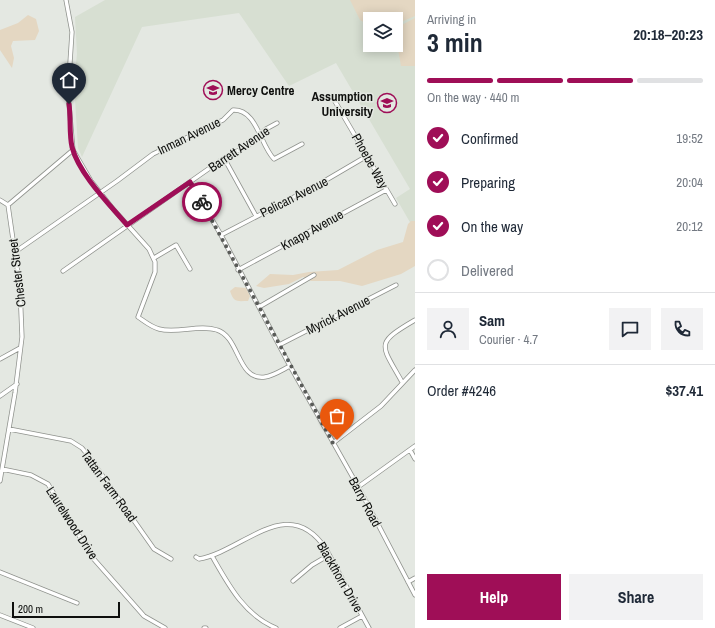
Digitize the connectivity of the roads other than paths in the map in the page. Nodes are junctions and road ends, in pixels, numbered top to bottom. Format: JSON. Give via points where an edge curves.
{"nodes":[{"id":1,"x":66,"y":0,"type":"edge"},
{"id":2,"x":333,"y":98,"type":"dead end"},
{"id":3,"x":277,"y":123,"type":"dead end"},
{"id":4,"x":259,"y":136,"type":"junction"},
{"id":5,"x":302,"y":144,"type":"dead end"},
{"id":6,"x":73,"y":150,"type":"junction"},
{"id":7,"x":366,"y":156,"type":"junction"},
{"id":8,"x":224,"y":158,"type":"junction"},
{"id":9,"x":190,"y":182,"type":"junction"},
{"id":10,"x":386,"y":190,"type":"junction"},
{"id":11,"x":100,"y":192,"type":"junction"},
{"id":12,"x":0,"y":200,"type":"edge"},
{"id":13,"x":395,"y":204,"type":"dead end"},
{"id":14,"x":8,"y":205,"type":"junction"},
{"id":15,"x":256,"y":216,"type":"junction"},
{"id":16,"x":127,"y":225,"type":"junction"},
{"id":17,"x":221,"y":235,"type":"junction"},
{"id":18,"x":15,"y":252,"type":"junction"},
{"id":19,"x":154,"y":258,"type":"junction"},
{"id":20,"x":190,"y":269,"type":"dead end"},
{"id":21,"x":238,"y":270,"type":"junction"},
{"id":22,"x":63,"y":271,"type":"dead end"},
{"id":23,"x":314,"y":275,"type":"dead end"},
{"id":24,"x":396,"y":285,"type":"dead end"},
{"id":25,"x":259,"y":307,"type":"junction"},
{"id":26,"x":415,"y":320,"type":"edge"},
{"id":27,"x":280,"y":346,"type":"junction"},
{"id":28,"x":20,"y":348,"type":"junction"},
{"id":29,"x":0,"y":358,"type":"edge"},
{"id":30,"x":290,"y":366,"type":"junction"},
{"id":31,"x":415,"y":370,"type":"edge"},
{"id":32,"x":402,"y":382,"type":"junction"},
{"id":33,"x":17,"y":384,"type":"junction"},
{"id":34,"x":0,"y":396,"type":"edge"},
{"id":35,"x":10,"y":429,"type":"junction"},
{"id":36,"x":333,"y":443,"type":"junction"},
{"id":37,"x":415,"y":446,"type":"edge"},
{"id":38,"x":410,"y":450,"type":"junction"},
{"id":39,"x":415,"y":459,"type":"edge"},
{"id":40,"x":2,"y":469,"type":"junction"},
{"id":41,"x":0,"y":481,"type":"edge"},
{"id":42,"x":358,"y":487,"type":"junction"},
{"id":43,"x":329,"y":555,"type":"junction"},
{"id":44,"x":212,"y":556,"type":"junction"},
{"id":45,"x":196,"y":557,"type":"dead end"},
{"id":46,"x":171,"y":559,"type":"dead end"},
{"id":47,"x":0,"y":572,"type":"edge"},
{"id":48,"x":415,"y":578,"type":"edge"},
{"id":49,"x":293,"y":581,"type":"dead end"},
{"id":50,"x":408,"y":582,"type":"junction"},
{"id":51,"x":415,"y":595,"type":"edge"},
{"id":52,"x":77,"y":603,"type":"dead end"},
{"id":53,"x":0,"y":615,"type":"edge"},
{"id":54,"x":362,"y":616,"type":"junction"},
{"id":55,"x":33,"y":628,"type":"edge"},
{"id":56,"x":165,"y":628,"type":"edge"},
{"id":57,"x":276,"y":628,"type":"edge"},
{"id":58,"x":340,"y":628,"type":"edge"},
{"id":59,"x":369,"y":628,"type":"edge"}],
"edges":[{"from":1,"to":6,"type":"street","via":[[72,27],[68,93]]},
{"from":2,"to":7,"type":"street","name":"Phoebe Way"},
{"from":3,"to":4,"type":"street","name":"Barrett Avenue"},
{"from":4,"to":5,"type":"street","name":"Inman Avenue","via":[[274,160]]},
{"from":4,"to":8,"type":"street","name":"Barrett Avenue","via":[[249,145]]},
{"from":4,"to":11,"type":"street","name":"Inman Avenue","via":[[249,115],[241,110],[233,110],[222,120],[153,154]]},
{"from":6,"to":11,"type":"street"},
{"from":6,"to":14,"type":"street"},
{"from":7,"to":10,"type":"street","name":"Phoebe Way"},
{"from":7,"to":15,"type":"street","name":"Pelican Avenue","via":[[321,183]]},
{"from":8,"to":9,"type":"street","name":"Barrett Avenue"},
{"from":8,"to":15,"type":"street"},
{"from":9,"to":16,"type":"street","name":"Barrett Avenue"},
{"from":9,"to":17,"type":"street","name":"Barry Road"},
{"from":10,"to":13,"type":"street","name":"Phoebe Way"},
{"from":10,"to":21,"type":"street","name":"Knapp Avenue"},
{"from":11,"to":16,"type":"street"},
{"from":11,"to":18,"type":"street","name":"Inman Avenue"},
{"from":12,"to":14,"type":"street"},
{"from":14,"to":18,"type":"street","name":"Chester Street"},
{"from":15,"to":17,"type":"street","name":"Pelican Avenue"},
{"from":16,"to":19,"type":"street"},
{"from":16,"to":22,"type":"street","name":"Barrett Avenue"},
{"from":17,"to":21,"type":"street","name":"Barry Road"},
{"from":18,"to":28,"type":"street","name":"Chester Street","via":[[21,304]]},
{"from":19,"to":20,"type":"street","via":[[176,245]]},
{"from":19,"to":30,"type":"street","via":[[155,272],[138,317],[163,330],[211,329],[221,332],[230,340],[249,372],[260,377],[270,376]]},
{"from":21,"to":25,"type":"street","name":"Barry Road"},
{"from":23,"to":25,"type":"street"},
{"from":24,"to":27,"type":"street","name":"Myrick Avenue"},
{"from":25,"to":27,"type":"street","name":"Barry Road"},
{"from":26,"to":32,"type":"street","via":[[390,335],[385,343],[387,355]]},
{"from":27,"to":30,"type":"street","name":"Barry Road"},
{"from":28,"to":29,"type":"street"},
{"from":28,"to":33,"type":"street","name":"Chester Street"},
{"from":30,"to":36,"type":"street","name":"Barry Road"},
{"from":31,"to":32,"type":"street"},
{"from":32,"to":36,"type":"street","via":[[381,406]]},
{"from":33,"to":34,"type":"street"},
{"from":33,"to":35,"type":"street","name":"Chester Street"},
{"from":35,"to":40,"type":"street","name":"Chester Street"},
{"from":35,"to":46,"type":"street","name":"Tattan Farm Road","via":[[60,438],[79,445],[154,549]]},
{"from":36,"to":42,"type":"street","name":"Barry Road"},
{"from":37,"to":38,"type":"street"},
{"from":38,"to":39,"type":"street"},
{"from":38,"to":42,"type":"street"},
{"from":40,"to":41,"type":"street","name":"Chester Street"},
{"from":40,"to":56,"type":"street","name":"Laurelwood Drive","via":[[31,475],[48,484],[96,561],[144,616]]},
{"from":42,"to":50,"type":"street","name":"Barry Road"},
{"from":43,"to":44,"type":"street","name":"Blackthorn Drive","via":[[313,533],[302,527],[282,524]]},
{"from":43,"to":49,"type":"street"},
{"from":43,"to":54,"type":"street","name":"Blackthorn Drive"},
{"from":44,"to":45,"type":"street","name":"Blackthorn Drive","via":[[199,559]]},
{"from":44,"to":57,"type":"street","via":[[242,604],[258,618]]},
{"from":47,"to":52,"type":"street"},
{"from":48,"to":50,"type":"street"},
{"from":50,"to":51,"type":"street","name":"Barry Road"},
{"from":53,"to":55,"type":"street"},
{"from":54,"to":58,"type":"street"},
{"from":54,"to":59,"type":"street","name":"Blackthorn Drive"}]}
